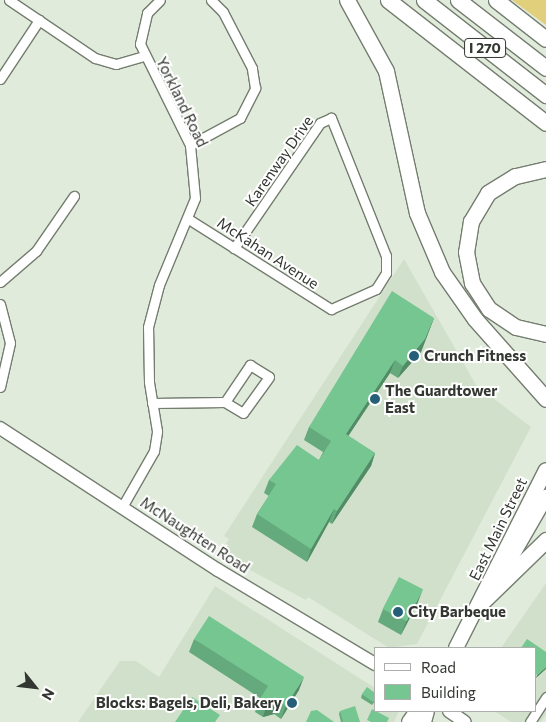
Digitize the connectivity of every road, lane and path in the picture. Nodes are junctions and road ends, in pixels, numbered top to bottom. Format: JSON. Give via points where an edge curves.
{"nodes":[{"id":1,"x":9,"y":0,"type":"edge"},
{"id":2,"x":160,"y":0,"type":"edge"},
{"id":3,"x":211,"y":0,"type":"edge"},
{"id":4,"x":348,"y":0,"type":"edge"},
{"id":5,"x":388,"y":0,"type":"edge"},
{"id":6,"x":424,"y":0,"type":"edge"},
{"id":7,"x":458,"y":0,"type":"edge"},
{"id":8,"x":496,"y":0,"type":"edge"},
{"id":9,"x":39,"y":20,"type":"junction"},
{"id":10,"x":546,"y":39,"type":"edge"},
{"id":11,"x":144,"y":56,"type":"junction"},
{"id":12,"x":546,"y":68,"type":"edge"},
{"id":13,"x":0,"y":79,"type":"edge"},
{"id":14,"x":546,"y":95,"type":"edge"},
{"id":15,"x":546,"y":123,"type":"edge"},
{"id":16,"x":190,"y":145,"type":"junction"},
{"id":17,"x":546,"y":169,"type":"edge"},
{"id":18,"x":74,"y":196,"type":"dead end"},
{"id":19,"x":190,"y":220,"type":"junction"},
{"id":20,"x":234,"y":248,"type":"junction"},
{"id":21,"x":0,"y":282,"type":"edge"},
{"id":22,"x":0,"y":304,"type":"edge"},
{"id":23,"x":331,"y":309,"type":"joint"},
{"id":24,"x":546,"y":334,"type":"edge"},
{"id":25,"x":0,"y":387,"type":"edge"},
{"id":26,"x":546,"y":399,"type":"edge"},
{"id":27,"x":225,"y":402,"type":"junction"},
{"id":28,"x":152,"y":403,"type":"junction"},
{"id":29,"x":0,"y":428,"type":"edge"},
{"id":30,"x":546,"y":470,"type":"edge"},
{"id":31,"x":546,"y":497,"type":"edge"},
{"id":32,"x":122,"y":507,"type":"junction"},
{"id":33,"x":546,"y":540,"type":"edge"},
{"id":34,"x":481,"y":603,"type":"junction"},
{"id":35,"x":457,"y":647,"type":"edge"},
{"id":36,"x":374,"y":663,"type":"edge"},
{"id":37,"x":546,"y":697,"type":"edge"},
{"id":38,"x":450,"y":712,"type":"edge"},
{"id":39,"x":465,"y":722,"type":"edge"},
{"id":40,"x":530,"y":722,"type":"edge"}],
"edges":[{"from":1,"to":9,"type":"street","name":"Yorkland Road"},
{"from":2,"to":11,"type":"street","via":[[143,23],[140,44]]},
{"from":3,"to":16,"type":"street","via":[[223,12],[252,68],[255,88],[240,118]]},
{"from":4,"to":26,"type":"highway","via":[[376,46],[386,71],[417,213],[442,272],[475,320]]},
{"from":5,"to":15,"type":"highway"},
{"from":6,"to":14,"type":"highway","number":"I 270"},
{"from":7,"to":12,"type":"highway","number":"I 270"},
{"from":8,"to":10,"type":"highway"},
{"from":9,"to":11,"type":"street","name":"Yorkland Road","via":[[103,60],[121,63]]},
{"from":9,"to":13,"type":"street"},
{"from":11,"to":16,"type":"street","name":"Yorkland Road"},
{"from":16,"to":19,"type":"street","name":"Yorkland Road","via":[[196,174]]},
{"from":17,"to":24,"type":"highway","via":[[515,176],[488,193],[471,221],[466,252],[472,283],[489,309],[516,327]]},
{"from":18,"to":21,"type":"street","via":[[36,251]]},
{"from":19,"to":20,"type":"street","name":"McKahan Avenue"},
{"from":19,"to":28,"type":"street","name":"Yorkland Road","via":[[159,285],[148,327]]},
{"from":20,"to":23,"type":"street","name":"McKahan Avenue"},
{"from":20,"to":23,"type":"street","name":"Karenway Drive","via":[[320,123],[331,118],[387,268],[376,289]]},
{"from":22,"to":25,"type":"street","via":[[10,343]]},
{"from":27,"to":27,"type":"street","via":[[250,365],[268,374],[246,412]]},
{"from":27,"to":28,"type":"street"},
{"from":28,"to":32,"type":"street","name":"Yorkland Road","via":[[157,431],[154,451]]},
{"from":29,"to":32,"type":"street","name":"McNaughten Road"},
{"from":30,"to":34,"type":"main road","name":"East Main Street","via":[[500,556]]},
{"from":31,"to":34,"type":"main road","name":"East Main Street","via":[[512,562]]},
{"from":32,"to":36,"type":"street","name":"McNaughten Road"},
{"from":33,"to":34,"type":"highway"},
{"from":34,"to":35,"type":"main road","name":"East Main Street"},
{"from":37,"to":40,"type":"street"},
{"from":38,"to":39,"type":"street"}]}
